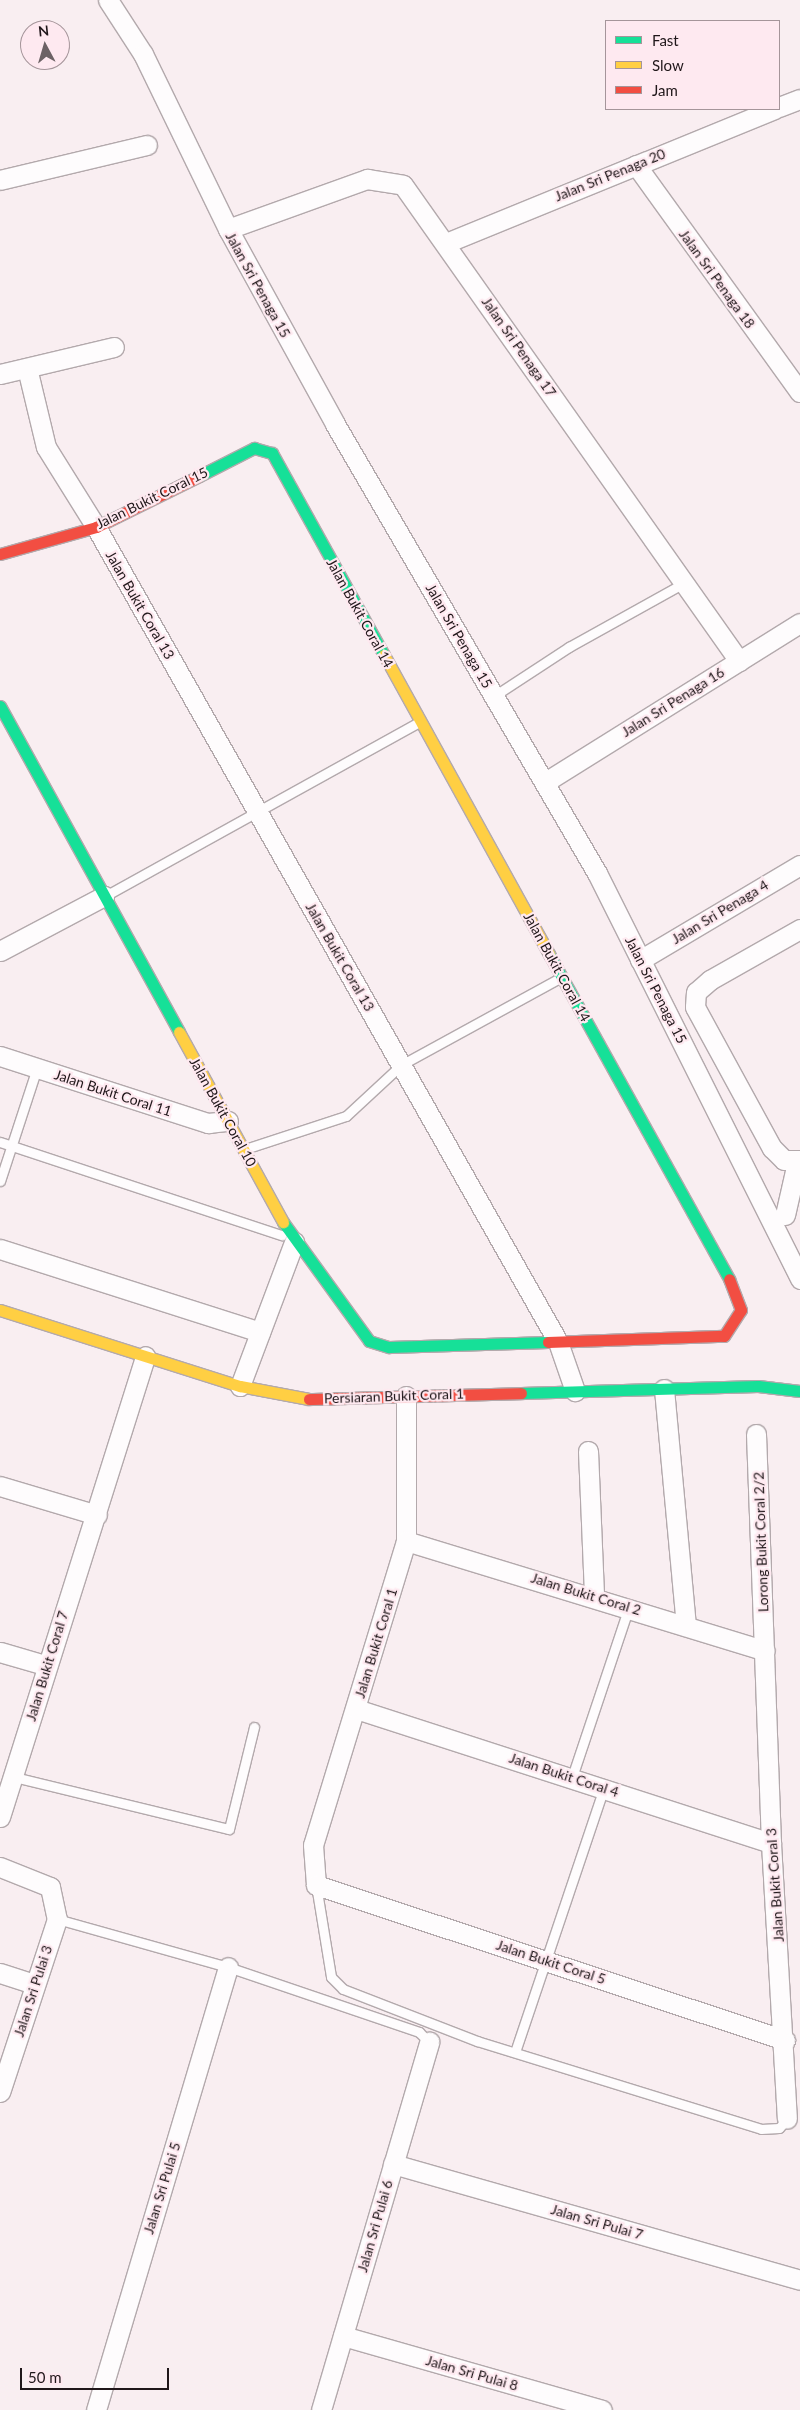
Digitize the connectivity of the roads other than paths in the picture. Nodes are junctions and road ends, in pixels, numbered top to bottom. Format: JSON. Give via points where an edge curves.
{"nodes":[{"id":1,"x":108,"y":0,"type":"edge"},
{"id":2,"x":800,"y":99,"type":"edge"},
{"id":3,"x":780,"y":107,"type":"edge"},
{"id":4,"x":773,"y":110,"type":"edge"},
{"id":5,"x":146,"y":145,"type":"dead end"},
{"id":6,"x":636,"y":165,"type":"junction"},
{"id":7,"x":0,"y":180,"type":"edge"},
{"id":8,"x":228,"y":229,"type":"junction"},
{"id":9,"x":446,"y":243,"type":"junction"},
{"id":10,"x":114,"y":347,"type":"dead end"},
{"id":11,"x":27,"y":368,"type":"junction"},
{"id":12,"x":0,"y":374,"type":"edge"},
{"id":13,"x":797,"y":382,"type":"edge"},
{"id":14,"x":272,"y":453,"type":"joint"},
{"id":15,"x":96,"y":527,"type":"junction"},
{"id":16,"x":0,"y":554,"type":"edge"},
{"id":17,"x":684,"y":584,"type":"junction"},
{"id":18,"x":800,"y":623,"type":"edge"},
{"id":19,"x":739,"y":661,"type":"junction"},
{"id":20,"x":494,"y":696,"type":"junction"},
{"id":21,"x":0,"y":706,"type":"edge"},
{"id":22,"x":421,"y":722,"type":"junction"},
{"id":23,"x":547,"y":781,"type":"junction"},
{"id":24,"x":258,"y":812,"type":"junction"},
{"id":25,"x":800,"y":864,"type":"edge"},
{"id":26,"x":104,"y":896,"type":"junction"},
{"id":27,"x":800,"y":929,"type":"edge"},
{"id":28,"x":0,"y":951,"type":"edge"},
{"id":29,"x":640,"y":960,"type":"junction"},
{"id":30,"x":562,"y":977,"type":"junction"},
{"id":31,"x":0,"y":1056,"type":"edge"},
{"id":32,"x":401,"y":1064,"type":"junction"},
{"id":33,"x":37,"y":1068,"type":"junction"},
{"id":34,"x":228,"y":1121,"type":"junction"},
{"id":35,"x":0,"y":1142,"type":"edge"},
{"id":36,"x":11,"y":1146,"type":"junction"},
{"id":37,"x":244,"y":1150,"type":"junction"},
{"id":38,"x":798,"y":1161,"type":"edge"},
{"id":39,"x":0,"y":1181,"type":"edge"},
{"id":40,"x":786,"y":1215,"type":"edge"},
{"id":41,"x":294,"y":1242,"type":"junction"},
{"id":42,"x":0,"y":1249,"type":"edge"},
{"id":43,"x":800,"y":1279,"type":"edge"},
{"id":44,"x":0,"y":1310,"type":"edge"},
{"id":45,"x":260,"y":1332,"type":"junction"},
{"id":46,"x":558,"y":1342,"type":"junction"},
{"id":47,"x":145,"y":1356,"type":"junction"},
{"id":48,"x":240,"y":1386,"type":"junction"},
{"id":49,"x":664,"y":1389,"type":"junction"},
{"id":50,"x":575,"y":1391,"type":"junction"},
{"id":51,"x":800,"y":1391,"type":"edge"},
{"id":52,"x":406,"y":1396,"type":"junction"},
{"id":53,"x":756,"y":1434,"type":"dead end"},
{"id":54,"x":588,"y":1451,"type":"dead end"},
{"id":55,"x":0,"y":1486,"type":"edge"},
{"id":56,"x":97,"y":1515,"type":"junction"},
{"id":57,"x":406,"y":1541,"type":"junction"},
{"id":58,"x":594,"y":1596,"type":"junction"},
{"id":59,"x":629,"y":1607,"type":"junction"},
{"id":60,"x":686,"y":1626,"type":"junction"},
{"id":61,"x":765,"y":1650,"type":"junction"},
{"id":62,"x":0,"y":1652,"type":"edge"},
{"id":63,"x":46,"y":1665,"type":"junction"},
{"id":64,"x":356,"y":1709,"type":"junction"},
{"id":65,"x":254,"y":1727,"type":"dead end"},
{"id":66,"x":14,"y":1777,"type":"junction"},
{"id":67,"x":572,"y":1777,"type":"junction"},
{"id":68,"x":604,"y":1787,"type":"junction"},
{"id":69,"x":0,"y":1817,"type":"edge"},
{"id":70,"x":771,"y":1843,"type":"junction"},
{"id":71,"x":0,"y":1867,"type":"edge"},
{"id":72,"x":316,"y":1884,"type":"junction"},
{"id":73,"x":57,"y":1919,"type":"junction"},
{"id":74,"x":546,"y":1961,"type":"junction"},
{"id":75,"x":228,"y":1967,"type":"junction"},
{"id":76,"x":0,"y":1973,"type":"edge"},
{"id":77,"x":33,"y":1984,"type":"junction"},
{"id":78,"x":785,"y":2040,"type":"junction"},
{"id":79,"x":429,"y":2042,"type":"joint"},
{"id":80,"x":515,"y":2052,"type":"junction"},
{"id":81,"x":0,"y":2092,"type":"edge"},
{"id":82,"x":787,"y":2119,"type":"joint"},
{"id":83,"x":393,"y":2164,"type":"junction"},
{"id":84,"x":800,"y":2280,"type":"edge"},
{"id":85,"x":343,"y":2336,"type":"junction"},
{"id":86,"x":96,"y":2410,"type":"edge"},
{"id":87,"x":321,"y":2410,"type":"edge"},
{"id":88,"x":602,"y":2410,"type":"edge"}],
"edges":[{"from":1,"to":8,"type":"street","name":"Jalan Sri Penaga 15","via":[[143,54]]},
{"from":2,"to":3,"type":"street"},
{"from":4,"to":6,"type":"street","name":"Jalan Sri Penaga 20"},
{"from":5,"to":7,"type":"street"},
{"from":6,"to":9,"type":"street","name":"Jalan Sri Penaga 20"},
{"from":6,"to":13,"type":"street","name":"Jalan Sri Penaga 18"},
{"from":8,"to":9,"type":"street","name":"Jalan Sri Penaga 17","via":[[367,179],[404,185]]},
{"from":8,"to":20,"type":"street","name":"Jalan Sri Penaga 15","via":[[335,424]]},
{"from":9,"to":17,"type":"street","name":"Jalan Sri Penaga 17"},
{"from":10,"to":11,"type":"street"},
{"from":11,"to":12,"type":"street"},
{"from":11,"to":15,"type":"street","name":"Jalan Bukit Coral 13","via":[[46,447]]},
{"from":14,"to":15,"type":"street","name":"Jalan Bukit Coral 15","via":[[254,448]]},
{"from":14,"to":22,"type":"street","name":"Jalan Bukit Coral 14"},
{"from":15,"to":16,"type":"street","name":"Jalan Bukit Coral 15"},
{"from":15,"to":24,"type":"street","name":"Jalan Bukit Coral 13"},
{"from":17,"to":19,"type":"street","name":"Jalan Sri Penaga 17"},
{"from":17,"to":20,"type":"lane","via":[[569,647]]},
{"from":18,"to":19,"type":"street","name":"Jalan Sri Penaga 16"},
{"from":19,"to":23,"type":"street","name":"Jalan Sri Penaga 16"},
{"from":20,"to":23,"type":"street","name":"Jalan Sri Penaga 15"},
{"from":21,"to":26,"type":"street","name":"Jalan Bukit Coral 10"},
{"from":22,"to":24,"type":"lane"},
{"from":22,"to":30,"type":"street","name":"Jalan Bukit Coral 14"},
{"from":23,"to":29,"type":"street","name":"Jalan Sri Penaga 15"},
{"from":24,"to":26,"type":"lane"},
{"from":24,"to":32,"type":"street","name":"Jalan Bukit Coral 13"},
{"from":25,"to":29,"type":"street","name":"Jalan Sri Penaga 4"},
{"from":26,"to":28,"type":"street"},
{"from":26,"to":34,"type":"street","name":"Jalan Bukit Coral 10"},
{"from":27,"to":38,"type":"street","via":[[710,980],[696,992],[695,1007],[772,1148],[784,1160]]},
{"from":29,"to":40,"type":"street","name":"Jalan Sri Penaga 15"},
{"from":30,"to":32,"type":"lane"},
{"from":30,"to":46,"type":"street","name":"Jalan Bukit Coral 14","via":[[739,1297],[741,1310],[724,1336]]},
{"from":31,"to":33,"type":"street","name":"Jalan Bukit Coral 11"},
{"from":32,"to":37,"type":"lane","via":[[346,1116]]},
{"from":32,"to":46,"type":"street","name":"Jalan Bukit Coral 13"},
{"from":33,"to":34,"type":"street","name":"Jalan Bukit Coral 11","via":[[208,1123]]},
{"from":33,"to":36,"type":"lane"},
{"from":34,"to":37,"type":"street","name":"Jalan Bukit Coral 10"},
{"from":35,"to":36,"type":"lane"},
{"from":36,"to":39,"type":"lane"},
{"from":36,"to":41,"type":"lane","via":[[273,1230]]},
{"from":37,"to":41,"type":"street","name":"Jalan Bukit Coral 10"},
{"from":38,"to":40,"type":"street"},
{"from":40,"to":43,"type":"street","name":"Jalan Sri Penaga 15"},
{"from":41,"to":45,"type":"street"},
{"from":41,"to":46,"type":"street","name":"Jalan Bukit Coral 10","via":[[369,1341],[390,1347]]},
{"from":42,"to":45,"type":"street"},
{"from":44,"to":47,"type":"street","name":"Persiaran Bukit Coral 1"},
{"from":45,"to":48,"type":"street"},
{"from":46,"to":50,"type":"street","name":"Jalan Bukit Coral 13"},
{"from":47,"to":48,"type":"street","name":"Persiaran Bukit Coral 1"},
{"from":47,"to":56,"type":"street","name":"Jalan Bukit Coral 7"},
{"from":48,"to":52,"type":"street","name":"Persiaran Bukit Coral 1","via":[[295,1399]]},
{"from":49,"to":50,"type":"street","name":"Persiaran Bukit Coral 1"},
{"from":49,"to":51,"type":"street","name":"Persiaran Bukit Coral 1","via":[[758,1386]]},
{"from":49,"to":60,"type":"street"},
{"from":50,"to":52,"type":"street","name":"Persiaran Bukit Coral 1"},
{"from":52,"to":57,"type":"street","name":"Jalan Bukit Coral 1"},
{"from":53,"to":61,"type":"street","name":"Lorong Bukit Coral 2/2"},
{"from":54,"to":58,"type":"street"},
{"from":55,"to":56,"type":"street"},
{"from":56,"to":63,"type":"street","name":"Jalan Bukit Coral 7"},
{"from":57,"to":58,"type":"street","name":"Jalan Bukit Coral 2"},
{"from":57,"to":64,"type":"street","name":"Jalan Bukit Coral 1"},
{"from":58,"to":59,"type":"street","name":"Jalan Bukit Coral 2"},
{"from":59,"to":60,"type":"street","name":"Jalan Bukit Coral 2"},
{"from":59,"to":67,"type":"lane"},
{"from":60,"to":61,"type":"street","name":"Jalan Bukit Coral 2"},
{"from":61,"to":70,"type":"street","name":"Jalan Bukit Coral 3"},
{"from":62,"to":63,"type":"street"},
{"from":63,"to":66,"type":"street","name":"Jalan Bukit Coral 7"},
{"from":64,"to":67,"type":"street","name":"Jalan Bukit Coral 4"},
{"from":64,"to":72,"type":"street","name":"Jalan Bukit Coral 1","via":[[313,1845]]},
{"from":65,"to":66,"type":"lane","via":[[229,1830]]},
{"from":66,"to":69,"type":"street","name":"Jalan Bukit Coral 7"},
{"from":67,"to":68,"type":"street","name":"Jalan Bukit Coral 4"},
{"from":68,"to":70,"type":"street","name":"Jalan Bukit Coral 4"},
{"from":68,"to":74,"type":"lane"},
{"from":70,"to":78,"type":"street","name":"Jalan Bukit Coral 3"},
{"from":71,"to":73,"type":"street","via":[[50,1887]]},
{"from":72,"to":74,"type":"street","name":"Jalan Bukit Coral 5"},
{"from":72,"to":80,"type":"lane","via":[[331,1976],[343,1989]]},
{"from":73,"to":75,"type":"lane"},
{"from":73,"to":77,"type":"street","name":"Jalan Sri Pulai 3"},
{"from":74,"to":78,"type":"street","name":"Jalan Bukit Coral 5"},
{"from":74,"to":80,"type":"lane"},
{"from":75,"to":79,"type":"lane","via":[[419,2032]]},
{"from":75,"to":86,"type":"street","name":"Jalan Sri Pulai 5"},
{"from":76,"to":77,"type":"street"},
{"from":77,"to":81,"type":"street","name":"Jalan Sri Pulai 3"},
{"from":78,"to":82,"type":"street","name":"Jalan Bukit Coral 3"},
{"from":79,"to":83,"type":"street","name":"Jalan Sri Pulai 6"},
{"from":80,"to":82,"type":"lane","via":[[761,2129],[779,2128]]},
{"from":83,"to":84,"type":"street","name":"Jalan Sri Pulai 7"},
{"from":83,"to":85,"type":"street","name":"Jalan Sri Pulai 6"},
{"from":85,"to":87,"type":"street","name":"Jalan Sri Pulai 6"},
{"from":85,"to":88,"type":"street","name":"Jalan Sri Pulai 8"}]}
